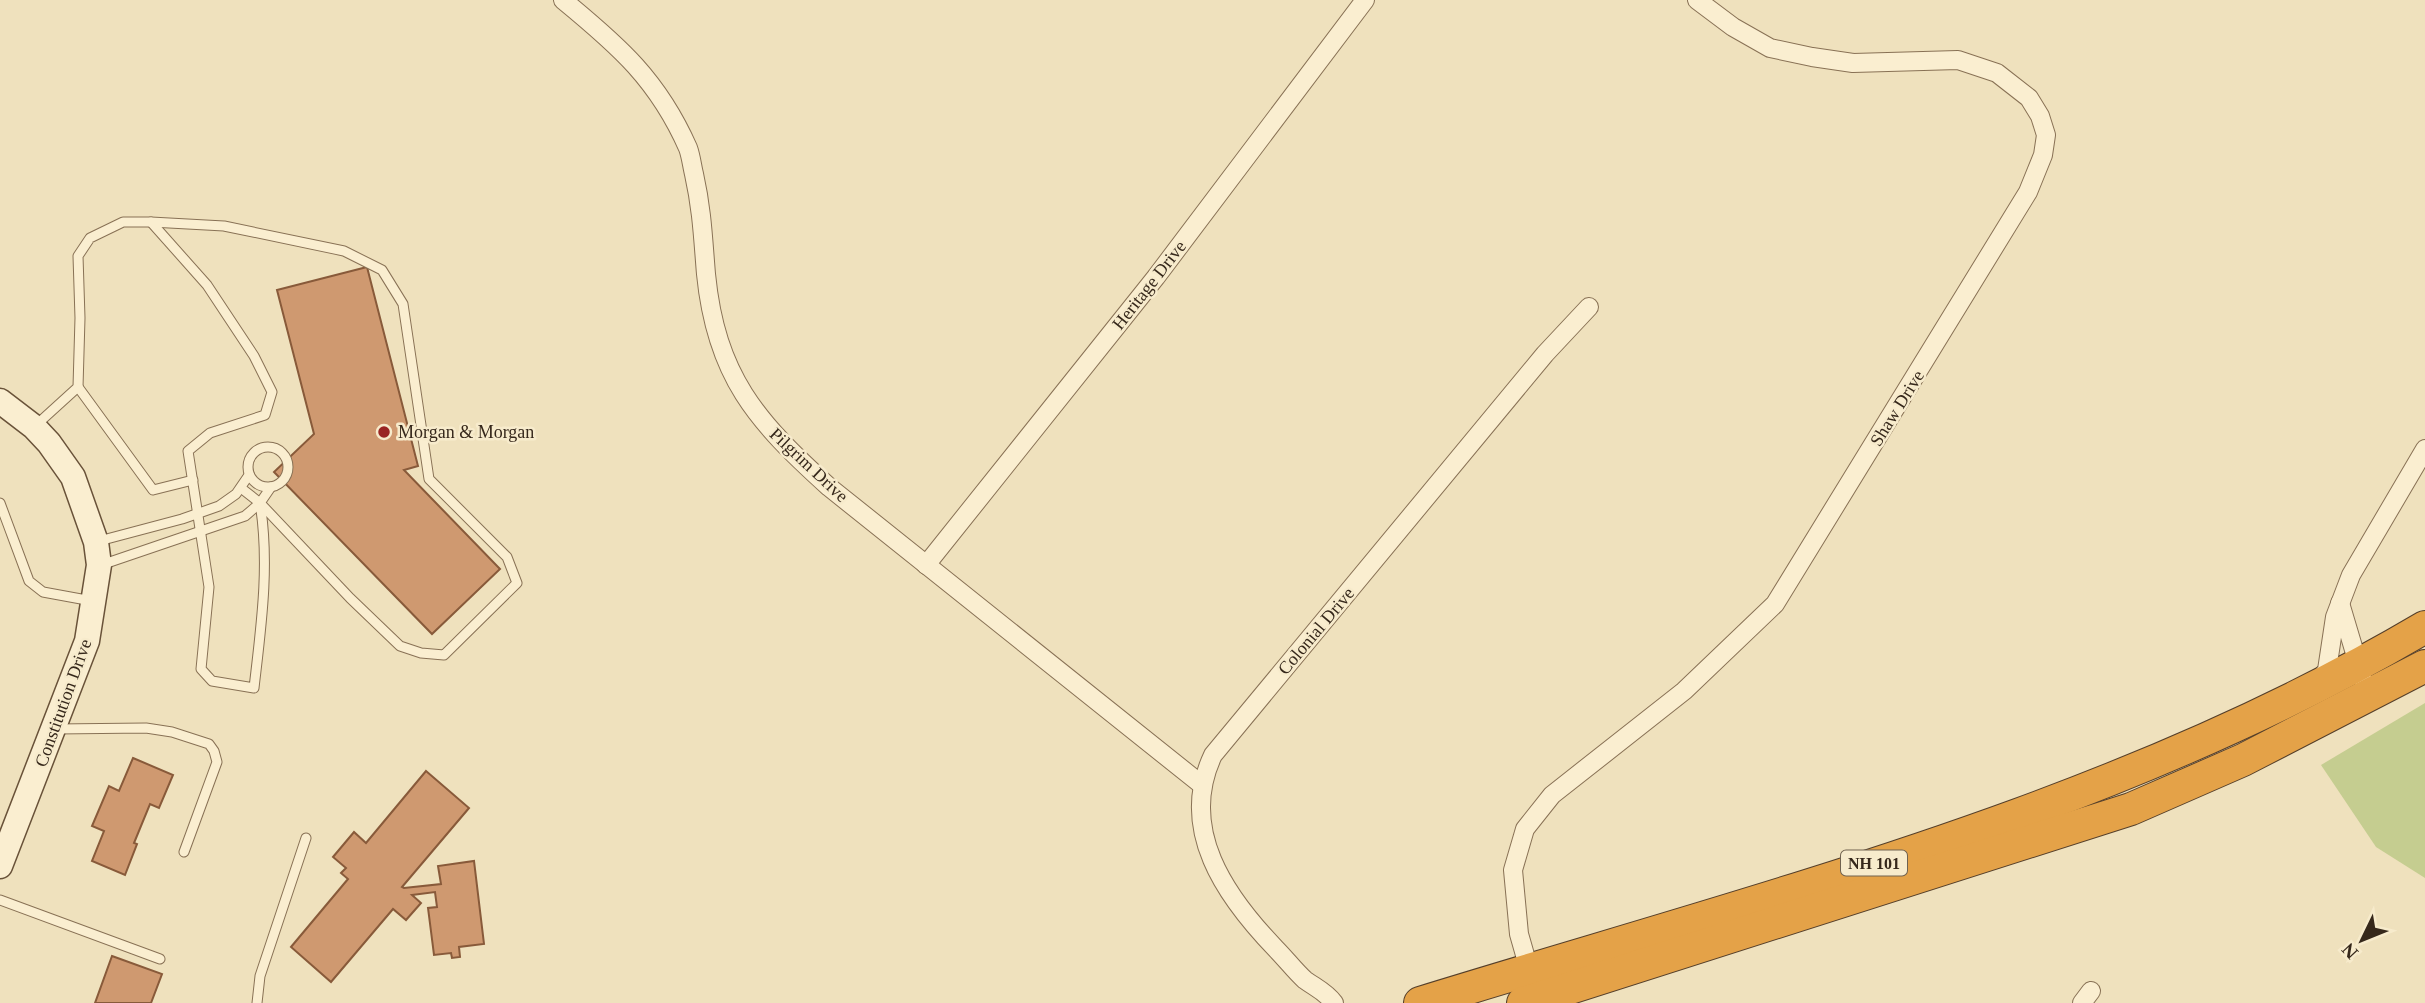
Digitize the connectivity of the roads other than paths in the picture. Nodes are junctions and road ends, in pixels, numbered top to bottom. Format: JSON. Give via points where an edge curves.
{"nodes":[{"id":1,"x":563,"y":0,"type":"edge"},
{"id":2,"x":1365,"y":0,"type":"edge"},
{"id":3,"x":1697,"y":0,"type":"edge"},
{"id":4,"x":150,"y":222,"type":"junction"},
{"id":5,"x":1589,"y":307,"type":"dead end"},
{"id":6,"x":78,"y":387,"type":"junction"},
{"id":7,"x":0,"y":401,"type":"edge"},
{"id":8,"x":34,"y":427,"type":"junction"},
{"id":9,"x":2425,"y":449,"type":"edge"},
{"id":10,"x":249,"y":475,"type":"junction"},
{"id":11,"x":193,"y":480,"type":"junction"},
{"id":12,"x":271,"y":487,"type":"junction"},
{"id":13,"x":240,"y":488,"type":"junction"},
{"id":14,"x":0,"y":503,"type":"edge"},
{"id":15,"x":260,"y":503,"type":"junction"},
{"id":16,"x":199,"y":513,"type":"junction"},
{"id":17,"x":202,"y":531,"type":"junction"},
{"id":18,"x":98,"y":554,"type":"junction"},
{"id":19,"x":926,"y":565,"type":"junction"},
{"id":20,"x":94,"y":601,"type":"junction"},
{"id":21,"x":2340,"y":603,"type":"junction"},
{"id":22,"x":2425,"y":627,"type":"edge"},
{"id":23,"x":2359,"y":663,"type":"junction"},
{"id":24,"x":2425,"y":666,"type":"edge"},
{"id":25,"x":2315,"y":686,"type":"junction"},
{"id":26,"x":2368,"y":697,"type":"junction"},
{"id":27,"x":55,"y":729,"type":"junction"},
{"id":28,"x":1202,"y":785,"type":"junction"},
{"id":29,"x":306,"y":838,"type":"dead end"},
{"id":30,"x":184,"y":852,"type":"dead end"},
{"id":31,"x":0,"y":866,"type":"edge"},
{"id":32,"x":0,"y":901,"type":"edge"},
{"id":33,"x":160,"y":959,"type":"dead end"},
{"id":34,"x":1529,"y":969,"type":"junction"},
{"id":35,"x":1306,"y":980,"type":"junction"},
{"id":36,"x":257,"y":1003,"type":"edge"},
{"id":37,"x":1312,"y":1003,"type":"edge"},
{"id":38,"x":1335,"y":1003,"type":"edge"},
{"id":39,"x":1420,"y":1003,"type":"edge"},
{"id":40,"x":1523,"y":1003,"type":"edge"}],
"edges":[{"from":1,"to":19,"type":"street","name":"Pilgrim Drive","via":[[618,46],[660,94],[689,151],[702,213],[717,338],[743,397],[782,445]]},
{"from":2,"to":19,"type":"street","name":"Heritage Drive","via":[[1156,277]]},
{"from":3,"to":34,"type":"street","name":"Shaw Drive","via":[[1770,48],[1853,63],[1958,60],[1997,73],[2029,99],[2040,116],[2046,135],[2043,155],[2028,192],[1774,604],[1684,691],[1552,795],[1525,829],[1513,870],[1519,934]]},
{"from":4,"to":6,"type":"lane","via":[[123,222],[90,238],[78,256]]},
{"from":4,"to":11,"type":"lane","via":[[207,285],[272,392],[265,415],[210,433],[188,451]]},
{"from":4,"to":15,"type":"lane","via":[[223,226],[344,251],[382,270],[403,304],[429,479],[507,557],[517,583],[444,655],[421,653],[400,646]]},
{"from":5,"to":28,"type":"street","name":"Colonial Drive","via":[[1213,755]]},
{"from":6,"to":8,"type":"lane"},
{"from":6,"to":11,"type":"lane","via":[[153,490]]},
{"from":7,"to":8,"type":"street","name":"Constitution Drive"},
{"from":8,"to":18,"type":"street","name":"Constitution Drive","via":[[73,477]]},
{"from":9,"to":21,"type":"street","via":[[2364,551]]},
{"from":10,"to":12,"type":"lane","via":[[258,485]]},
{"from":10,"to":12,"type":"lane","via":[[248,461],[255,451],[268,446],[280,451],[288,469],[282,481]]},
{"from":10,"to":13,"type":"lane"},
{"from":11,"to":16,"type":"lane"},
{"from":12,"to":15,"type":"lane"},
{"from":13,"to":15,"type":"lane"},
{"from":13,"to":16,"type":"lane","via":[[228,501]]},
{"from":14,"to":20,"type":"lane","via":[[29,581],[43,592]]},
{"from":15,"to":17,"type":"lane","via":[[245,516]]},
{"from":15,"to":17,"type":"lane","via":[[265,534],[254,688],[212,681],[201,669],[209,587]]},
{"from":16,"to":17,"type":"lane"},
{"from":16,"to":18,"type":"lane"},
{"from":17,"to":18,"type":"lane"},
{"from":18,"to":20,"type":"street","name":"Constitution Drive"},
{"from":19,"to":28,"type":"street","name":"Pilgrim Drive"},
{"from":20,"to":27,"type":"street","name":"Constitution Drive","via":[[87,641]]},
{"from":21,"to":23,"type":"street"},
{"from":21,"to":25,"type":"street","via":[[2328,670]]},
{"from":22,"to":23,"type":"highway","number":"NH 101"},
{"from":23,"to":25,"type":"highway","number":"NH 101"},
{"from":23,"to":26,"type":"street"},
{"from":24,"to":26,"type":"highway","number":"NH 101"},
{"from":25,"to":34,"type":"highway","number":"NH 101","via":[[2158,759],[1999,820],[1778,894]]},
{"from":26,"to":40,"type":"highway","number":"NH 101","via":[[2223,770],[2131,809]]},
{"from":27,"to":30,"type":"lane","via":[[146,728],[209,744],[217,762]]},
{"from":27,"to":31,"type":"street","name":"Constitution Drive"},
{"from":28,"to":35,"type":"street","name":"Colonial Drive","via":[[1201,819],[1221,879],[1241,911]]},
{"from":29,"to":36,"type":"lane","via":[[260,976]]},
{"from":32,"to":33,"type":"lane"},
{"from":34,"to":39,"type":"highway","number":"NH 101"},
{"from":35,"to":37,"type":"street","name":"Colonial Drive"},
{"from":35,"to":38,"type":"street","name":"Colonial Drive"}]}
